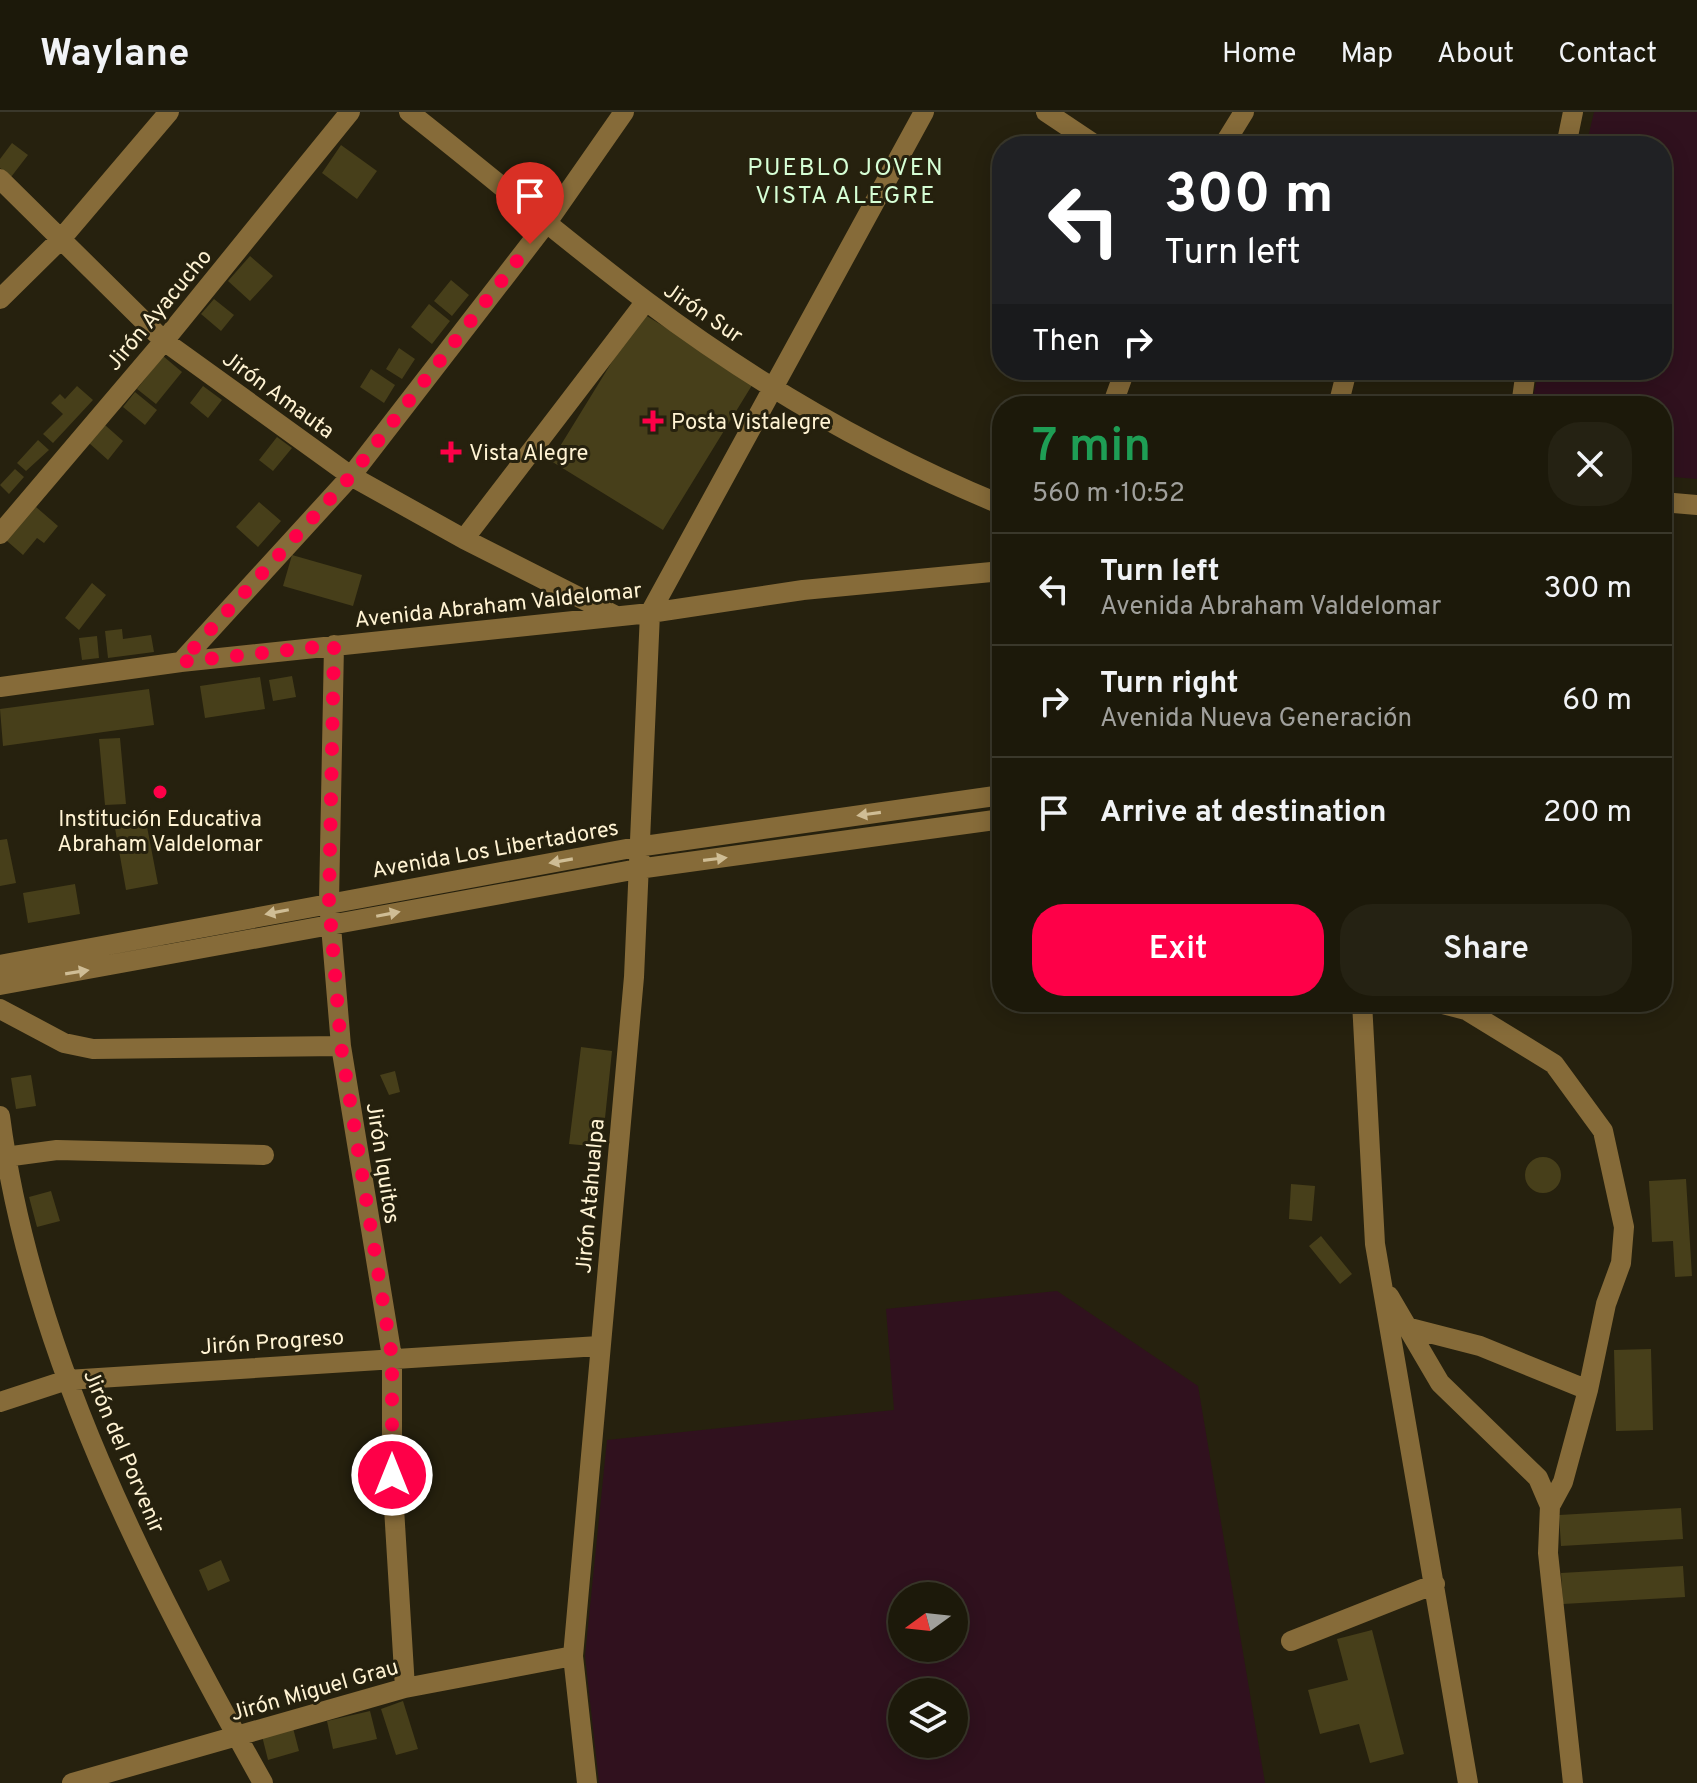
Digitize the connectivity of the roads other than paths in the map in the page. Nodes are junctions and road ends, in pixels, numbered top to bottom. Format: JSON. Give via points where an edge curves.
{"nodes":[{"id":1,"x":169,"y":112,"type":"edge"},
{"id":2,"x":350,"y":112,"type":"edge"},
{"id":3,"x":409,"y":112,"type":"edge"},
{"id":4,"x":624,"y":112,"type":"edge"},
{"id":5,"x":924,"y":112,"type":"edge"},
{"id":6,"x":1046,"y":112,"type":"edge"},
{"id":7,"x":1244,"y":112,"type":"edge"},
{"id":8,"x":1573,"y":112,"type":"edge"},
{"id":9,"x":1082,"y":136,"type":"edge"},
{"id":10,"x":1229,"y":136,"type":"edge"},
{"id":11,"x":1568,"y":136,"type":"edge"},
{"id":12,"x":0,"y":179,"type":"edge"},
{"id":13,"x":548,"y":221,"type":"junction"},
{"id":14,"x":61,"y":239,"type":"junction"},
{"id":15,"x":0,"y":299,"type":"edge"},
{"id":16,"x":646,"y":301,"type":"junction"},
{"id":17,"x":164,"y":341,"type":"junction"},
{"id":18,"x":774,"y":388,"type":"junction"},
{"id":19,"x":351,"y":476,"type":"junction"},
{"id":20,"x":992,"y":501,"type":"edge"},
{"id":21,"x":1672,"y":503,"type":"edge"},
{"id":22,"x":1697,"y":505,"type":"edge"},
{"id":23,"x":0,"y":534,"type":"edge"},
{"id":24,"x":464,"y":539,"type":"junction"},
{"id":25,"x":992,"y":572,"type":"edge"},
{"id":26,"x":650,"y":613,"type":"junction"},
{"id":27,"x":614,"y":615,"type":"junction"},
{"id":28,"x":334,"y":645,"type":"junction"},
{"id":29,"x":181,"y":662,"type":"junction"},
{"id":30,"x":0,"y":687,"type":"edge"},
{"id":31,"x":992,"y":796,"type":"edge"},
{"id":32,"x":965,"y":800,"type":"junction"},
{"id":33,"x":905,"y":809,"type":"junction"},
{"id":34,"x":992,"y":821,"type":"edge"},
{"id":35,"x":969,"y":824,"type":"junction"},
{"id":36,"x":908,"y":833,"type":"junction"},
{"id":37,"x":637,"y":847,"type":"junction"},
{"id":38,"x":638,"y":869,"type":"junction"},
{"id":39,"x":329,"y":902,"type":"junction"},
{"id":40,"x":331,"y":925,"type":"junction"},
{"id":41,"x":0,"y":965,"type":"edge"},
{"id":42,"x":0,"y":985,"type":"edge"},
{"id":43,"x":0,"y":1009,"type":"edge"},
{"id":44,"x":1363,"y":1012,"type":"edge"},
{"id":45,"x":1469,"y":1012,"type":"edge"},
{"id":46,"x":341,"y":1046,"type":"junction"},
{"id":47,"x":0,"y":1116,"type":"edge"},
{"id":48,"x":264,"y":1155,"type":"dead end"},
{"id":49,"x":5,"y":1157,"type":"junction"},
{"id":50,"x":1380,"y":1278,"type":"junction"},
{"id":51,"x":1406,"y":1327,"type":"junction"},
{"id":52,"x":599,"y":1346,"type":"junction"},
{"id":53,"x":392,"y":1357,"type":"junction"},
{"id":54,"x":67,"y":1380,"type":"junction"},
{"id":55,"x":1588,"y":1390,"type":"junction"},
{"id":56,"x":0,"y":1402,"type":"edge"},
{"id":57,"x":1550,"y":1506,"type":"junction"},
{"id":58,"x":1435,"y":1584,"type":"junction"},
{"id":59,"x":1291,"y":1641,"type":"dead end"},
{"id":60,"x":573,"y":1656,"type":"junction"},
{"id":61,"x":405,"y":1688,"type":"junction"},
{"id":62,"x":236,"y":1736,"type":"junction"},
{"id":63,"x":72,"y":1783,"type":"edge"},
{"id":64,"x":263,"y":1783,"type":"edge"},
{"id":65,"x":587,"y":1783,"type":"edge"},
{"id":66,"x":1468,"y":1783,"type":"edge"},
{"id":67,"x":1573,"y":1783,"type":"edge"}],
"edges":[{"from":1,"to":14,"type":"street"},
{"from":2,"to":17,"type":"street","name":"Jirón Ayacucho"},
{"from":3,"to":13,"type":"street","name":"Jirón Sur"},
{"from":4,"to":13,"type":"street"},
{"from":5,"to":18,"type":"street"},
{"from":6,"to":9,"type":"street"},
{"from":7,"to":10,"type":"street"},
{"from":8,"to":11,"type":"street"},
{"from":12,"to":14,"type":"street","name":"Jirón Amauta"},
{"from":13,"to":16,"type":"street","name":"Jirón Sur"},
{"from":13,"to":19,"type":"street"},
{"from":14,"to":15,"type":"street"},
{"from":14,"to":17,"type":"street","name":"Jirón Amauta"},
{"from":16,"to":18,"type":"street","name":"Jirón Sur"},
{"from":16,"to":24,"type":"street"},
{"from":17,"to":19,"type":"street","name":"Jirón Amauta"},
{"from":17,"to":23,"type":"street","name":"Jirón Ayacucho"},
{"from":18,"to":20,"type":"street","name":"Jirón Sur","via":[[916,470]]},
{"from":18,"to":26,"type":"street"},
{"from":19,"to":24,"type":"street","name":"Jirón Amauta"},
{"from":19,"to":29,"type":"street"},
{"from":21,"to":22,"type":"street"},
{"from":24,"to":27,"type":"street","name":"Jirón Amauta"},
{"from":25,"to":26,"type":"street","name":"Avenida Abraham Valdelomar","via":[[803,590]]},
{"from":26,"to":27,"type":"street","name":"Avenida Abraham Valdelomar"},
{"from":26,"to":37,"type":"street","name":"Jirón Atahualpa"},
{"from":27,"to":28,"type":"street","name":"Avenida Abraham Valdelomar"},
{"from":28,"to":29,"type":"street","name":"Avenida Abraham Valdelomar"},
{"from":28,"to":39,"type":"street","name":"Jirón Iquitos"},
{"from":29,"to":30,"type":"street","name":"Avenida Abraham Valdelomar"},
{"from":31,"to":32,"type":"street","name":"Avenida Los Libertadores"},
{"from":32,"to":33,"type":"street","name":"Avenida Los Libertadores"},
{"from":32,"to":35,"type":"street"},
{"from":33,"to":36,"type":"street"},
{"from":33,"to":37,"type":"street","name":"Avenida Los Libertadores","one_way":true},
{"from":34,"to":35,"type":"street","name":"Avenida Los Libertadores"},
{"from":35,"to":36,"type":"street","name":"Avenida Los Libertadores"},
{"from":38,"to":36,"type":"street","name":"Avenida Los Libertadores","one_way":true},
{"from":37,"to":38,"type":"street","name":"Jirón Atahualpa"},
{"from":37,"to":39,"type":"street","name":"Avenida Los Libertadores","one_way":true},
{"from":40,"to":38,"type":"street","name":"Avenida Los Libertadores","one_way":true},
{"from":38,"to":52,"type":"street","name":"Jirón Atahualpa","via":[[634,977]]},
{"from":39,"to":40,"type":"street","name":"Jirón Iquitos"},
{"from":39,"to":41,"type":"street","name":"Avenida Los Libertadores","one_way":true},
{"from":42,"to":40,"type":"street","name":"Avenida Los Libertadores","one_way":true},
{"from":40,"to":46,"type":"street","name":"Jirón Iquitos"},
{"from":43,"to":46,"type":"street","via":[[64,1043],[93,1049]]},
{"from":44,"to":50,"type":"street"},
{"from":45,"to":55,"type":"street","via":[[1554,1064],[1603,1131],[1624,1227],[1621,1263],[1606,1304]]},
{"from":46,"to":53,"type":"street","name":"Jirón Iquitos"},
{"from":47,"to":49,"type":"street","name":"Jirón del Porvenir"},
{"from":48,"to":49,"type":"street","via":[[57,1150]]},
{"from":49,"to":54,"type":"street","name":"Jirón del Porvenir","via":[[10,1192]]},
{"from":50,"to":51,"type":"street"},
{"from":50,"to":58,"type":"street"},
{"from":51,"to":55,"type":"street","via":[[1480,1346]]},
{"from":51,"to":57,"type":"street","via":[[1440,1383],[1538,1478]]},
{"from":52,"to":53,"type":"street","name":"Jirón Progreso"},
{"from":52,"to":60,"type":"street","name":"Jirón Atahualpa"},
{"from":53,"to":54,"type":"street","name":"Jirón Progreso"},
{"from":53,"to":61,"type":"street","name":"Jirón Iquitos","via":[[392,1475]]},
{"from":54,"to":56,"type":"street","name":"Jirón Progreso"},
{"from":54,"to":62,"type":"street","name":"Jirón del Porvenir","via":[[141,1551]]},
{"from":55,"to":57,"type":"street","via":[[1563,1482]]},
{"from":57,"to":67,"type":"street","via":[[1548,1553]]},
{"from":58,"to":59,"type":"street"},
{"from":58,"to":66,"type":"street"},
{"from":60,"to":61,"type":"street","name":"Jirón Miguel Grau"},
{"from":60,"to":65,"type":"street","name":"Jirón Atahualpa"},
{"from":61,"to":62,"type":"street","name":"Jirón Miguel Grau"},
{"from":62,"to":63,"type":"street","name":"Jirón Miguel Grau"},
{"from":62,"to":64,"type":"street","name":"Jirón del Porvenir"}]}
